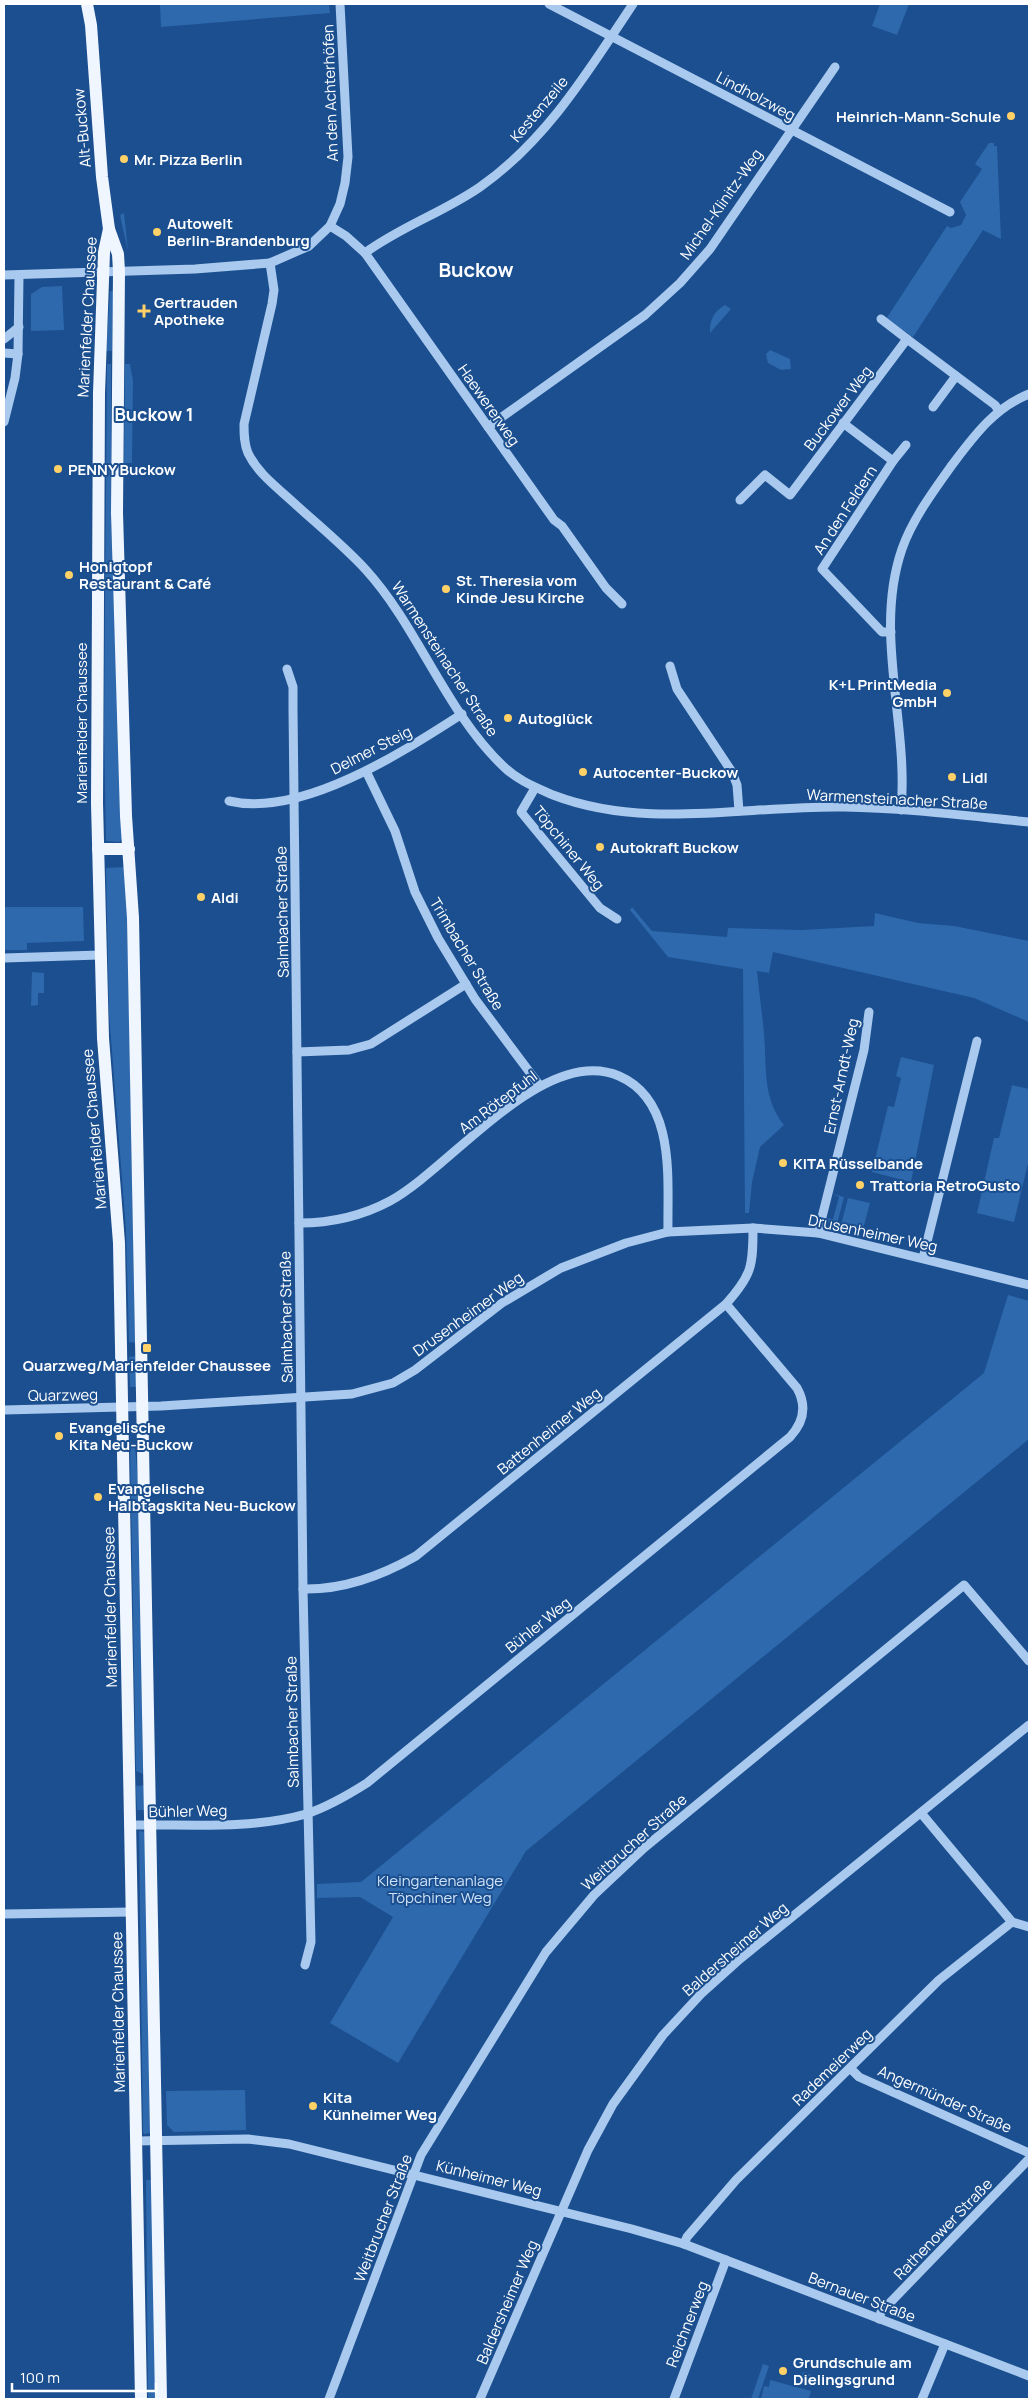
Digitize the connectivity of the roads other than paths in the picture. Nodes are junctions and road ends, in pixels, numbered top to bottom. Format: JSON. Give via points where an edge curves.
{"nodes":[{"id":1,"x":87,"y":4,"type":"edge"},
{"id":2,"x":94,"y":4,"type":"edge"},
{"id":3,"x":340,"y":4,"type":"edge"},
{"id":4,"x":549,"y":4,"type":"edge"},
{"id":5,"x":633,"y":4,"type":"edge"},
{"id":6,"x":91,"y":25,"type":"junction"},
{"id":7,"x":612,"y":36,"type":"junction"},
{"id":8,"x":835,"y":67,"type":"dead end"},
{"id":9,"x":790,"y":130,"type":"junction"},
{"id":10,"x":950,"y":212,"type":"dead end"},
{"id":11,"x":330,"y":226,"type":"junction"},
{"id":12,"x":109,"y":229,"type":"junction"},
{"id":13,"x":365,"y":253,"type":"junction"},
{"id":14,"x":270,"y":263,"type":"junction"},
{"id":15,"x":119,"y":271,"type":"junction"},
{"id":16,"x":104,"y":272,"type":"junction"},
{"id":17,"x":4,"y":275,"type":"edge"},
{"id":18,"x":19,"y":275,"type":"junction"},
{"id":19,"x":881,"y":319,"type":"dead end"},
{"id":20,"x":19,"y":328,"type":"junction"},
{"id":21,"x":4,"y":339,"type":"edge"},
{"id":22,"x":907,"y":339,"type":"junction"},
{"id":23,"x":4,"y":353,"type":"edge"},
{"id":24,"x":18,"y":354,"type":"junction"},
{"id":25,"x":956,"y":376,"type":"junction"},
{"id":26,"x":1029,"y":394,"type":"edge"},
{"id":27,"x":933,"y":407,"type":"dead end"},
{"id":28,"x":999,"y":411,"type":"junction"},
{"id":29,"x":4,"y":422,"type":"edge"},
{"id":30,"x":843,"y":423,"type":"junction"},
{"id":31,"x":488,"y":427,"type":"junction"},
{"id":32,"x":906,"y":445,"type":"dead end"},
{"id":33,"x":893,"y":461,"type":"junction"},
{"id":34,"x":740,"y":500,"type":"dead end"},
{"id":35,"x":622,"y":604,"type":"dead end"},
{"id":36,"x":891,"y":632,"type":"junction"},
{"id":37,"x":670,"y":666,"type":"dead end"},
{"id":38,"x":287,"y":669,"type":"dead end"},
{"id":39,"x":462,"y":714,"type":"junction"},
{"id":40,"x":366,"y":771,"type":"junction"},
{"id":41,"x":535,"y":788,"type":"junction"},
{"id":42,"x":294,"y":797,"type":"junction"},
{"id":43,"x":229,"y":801,"type":"dead end"},
{"id":44,"x":901,"y":810,"type":"junction"},
{"id":45,"x":739,"y":811,"type":"junction"},
{"id":46,"x":1029,"y":822,"type":"edge"},
{"id":47,"x":129,"y":848,"type":"junction"},
{"id":48,"x":98,"y":849,"type":"junction"},
{"id":49,"x":618,"y":919,"type":"dead end"},
{"id":50,"x":100,"y":955,"type":"junction"},
{"id":51,"x":4,"y":958,"type":"edge"},
{"id":52,"x":466,"y":984,"type":"junction"},
{"id":53,"x":869,"y":1012,"type":"dead end"},
{"id":54,"x":977,"y":1041,"type":"dead end"},
{"id":55,"x":297,"y":1052,"type":"junction"},
{"id":56,"x":540,"y":1086,"type":"junction"},
{"id":57,"x":299,"y":1223,"type":"junction"},
{"id":58,"x":752,"y":1228,"type":"junction"},
{"id":59,"x":668,"y":1232,"type":"junction"},
{"id":60,"x":818,"y":1233,"type":"junction"},
{"id":61,"x":923,"y":1258,"type":"junction"},
{"id":62,"x":1029,"y":1285,"type":"edge"},
{"id":63,"x":726,"y":1304,"type":"junction"},
{"id":64,"x":301,"y":1398,"type":"junction"},
{"id":65,"x":143,"y":1407,"type":"junction"},
{"id":66,"x":122,"y":1408,"type":"junction"},
{"id":67,"x":4,"y":1410,"type":"edge"},
{"id":68,"x":303,"y":1589,"type":"junction"},
{"id":69,"x":1029,"y":1661,"type":"edge"},
{"id":70,"x":1029,"y":1725,"type":"edge"},
{"id":71,"x":308,"y":1813,"type":"junction"},
{"id":72,"x":922,"y":1813,"type":"junction"},
{"id":73,"x":130,"y":1825,"type":"junction"},
{"id":74,"x":150,"y":1825,"type":"junction"},
{"id":75,"x":132,"y":1912,"type":"junction"},
{"id":76,"x":4,"y":1914,"type":"edge"},
{"id":77,"x":1012,"y":1922,"type":"junction"},
{"id":78,"x":1029,"y":1927,"type":"edge"},
{"id":79,"x":304,"y":1965,"type":"dead end"},
{"id":80,"x":851,"y":2069,"type":"junction"},
{"id":81,"x":136,"y":2141,"type":"junction"},
{"id":82,"x":156,"y":2141,"type":"junction"},
{"id":83,"x":1029,"y":2153,"type":"edge"},
{"id":84,"x":1029,"y":2159,"type":"edge"},
{"id":85,"x":413,"y":2173,"type":"junction"},
{"id":86,"x":560,"y":2211,"type":"junction"},
{"id":87,"x":684,"y":2244,"type":"junction"},
{"id":88,"x":726,"y":2260,"type":"junction"},
{"id":89,"x":878,"y":2319,"type":"junction"},
{"id":90,"x":945,"y":2344,"type":"junction"},
{"id":91,"x":1029,"y":2376,"type":"edge"},
{"id":92,"x":141,"y":2399,"type":"edge"},
{"id":93,"x":161,"y":2399,"type":"edge"},
{"id":94,"x":328,"y":2399,"type":"edge"},
{"id":95,"x":480,"y":2399,"type":"edge"},
{"id":96,"x":674,"y":2399,"type":"edge"},
{"id":97,"x":922,"y":2399,"type":"edge"}],
"edges":[{"from":1,"to":6,"type":"main road","name":"Alt-Buckow"},
{"from":2,"to":6,"type":"main road","name":"Alt-Buckow"},
{"from":3,"to":11,"type":"street","name":"An den Achterhöfen","via":[[348,157],[343,192]]},
{"from":4,"to":7,"type":"street","name":"Lindholzweg"},
{"from":5,"to":7,"type":"street","name":"Kestenzeile"},
{"from":6,"to":12,"type":"main road","name":"Alt-Buckow"},
{"from":7,"to":9,"type":"street","name":"Lindholzweg"},
{"from":7,"to":13,"type":"street","name":"Kestenzeile","via":[[538,137],[505,169],[457,201]]},
{"from":8,"to":9,"type":"street","name":"Michel-Klinitz-Weg"},
{"from":9,"to":10,"type":"street","name":"Lindholzweg"},
{"from":9,"to":31,"type":"street","name":"Michel-Klinitz-Weg","via":[[710,249],[679,284],[645,314]]},
{"from":11,"to":13,"type":"street","name":"Haewererweg"},
{"from":11,"to":14,"type":"street","name":"An den Achterhöfen","via":[[306,248]]},
{"from":12,"to":15,"type":"main road","name":"Marienfelder Chaussee","via":[[118,254]]},
{"from":12,"to":16,"type":"main road","name":"Marienfelder Chaussee"},
{"from":13,"to":31,"type":"street","name":"Haewererweg"},
{"from":14,"to":15,"type":"street","name":"An den Achterhöfen"},
{"from":14,"to":39,"type":"street","name":"Warmensteinacher Straße","via":[[274,290],[272,304],[244,424],[249,454],[268,480],[379,584]]},
{"from":15,"to":16,"type":"street","name":"An den Achterhöfen"},
{"from":15,"to":47,"type":"main road","name":"Marienfelder Chaussee","via":[[118,513]]},
{"from":16,"to":18,"type":"street","name":"An den Achterhöfen"},
{"from":16,"to":48,"type":"main road","name":"Marienfelder Chaussee","via":[[99,412]]},
{"from":17,"to":18,"type":"street","name":"An den Achterhöfen"},
{"from":18,"to":20,"type":"street"},
{"from":19,"to":22,"type":"street"},
{"from":20,"to":21,"type":"street"},
{"from":20,"to":24,"type":"street"},
{"from":22,"to":25,"type":"street"},
{"from":22,"to":30,"type":"street","name":"Buckower Weg"},
{"from":23,"to":24,"type":"street"},
{"from":24,"to":29,"type":"street"},
{"from":25,"to":27,"type":"street"},
{"from":25,"to":28,"type":"street"},
{"from":26,"to":28,"type":"street"},
{"from":28,"to":36,"type":"street","via":[[969,442],[942,478],[906,541],[895,576]]},
{"from":30,"to":33,"type":"street","name":"An den Feldern"},
{"from":30,"to":34,"type":"street","name":"Buckower Weg","via":[[792,498],[765,475]]},
{"from":31,"to":35,"type":"street","name":"Haewererweg","via":[[554,520]]},
{"from":32,"to":33,"type":"street","name":"An den Feldern"},
{"from":33,"to":36,"type":"street","name":"An den Feldern","via":[[822,569],[882,632]]},
{"from":36,"to":44,"type":"street"},
{"from":37,"to":45,"type":"street","via":[[678,689],[732,772],[737,785]]},
{"from":38,"to":42,"type":"street","name":"Salmbacher Straße","via":[[293,687]]},
{"from":39,"to":40,"type":"street","name":"Delmer Steig"},
{"from":39,"to":41,"type":"street","name":"Warmensteinacher Straße","via":[[504,767]]},
{"from":40,"to":42,"type":"street","name":"Delmer Steig"},
{"from":40,"to":52,"type":"street","name":"Trimbacher Straße","via":[[395,831],[418,900]]},
{"from":41,"to":45,"type":"street","name":"Warmensteinacher Straße","via":[[568,800],[616,811],[678,815]]},
{"from":41,"to":49,"type":"street","name":"Töpchiner Weg","via":[[521,812],[600,908]]},
{"from":42,"to":43,"type":"street","name":"Delmer Steig","via":[[253,805]]},
{"from":42,"to":55,"type":"street","name":"Salmbacher Straße"},
{"from":44,"to":45,"type":"street","name":"Warmensteinacher Straße","via":[[800,807]]},
{"from":44,"to":46,"type":"street","name":"Warmensteinacher Straße"},
{"from":47,"to":48,"type":"main road"},
{"from":47,"to":65,"type":"main road","name":"Marienfelder Chaussee"},
{"from":48,"to":50,"type":"main road","name":"Marienfelder Chaussee"},
{"from":50,"to":51,"type":"street"},
{"from":50,"to":66,"type":"main road","name":"Marienfelder Chaussee","via":[[119,1243]]},
{"from":52,"to":55,"type":"street","via":[[371,1044],[349,1050]]},
{"from":52,"to":56,"type":"street","name":"Trimbacher Straße"},
{"from":53,"to":60,"type":"street","name":"Ernst-Arndt-Weg","via":[[864,1050]]},
{"from":54,"to":61,"type":"street"},
{"from":55,"to":57,"type":"street","name":"Salmbacher Straße"},
{"from":56,"to":57,"type":"street","name":"Am Rötepfuhl","via":[[414,1186],[389,1202],[337,1220]]},
{"from":56,"to":59,"type":"street","name":"Am Rötepfuhl","via":[[569,1073],[596,1070],[621,1077],[642,1092],[658,1118],[665,1146]]},
{"from":57,"to":64,"type":"street","name":"Salmbacher Straße"},
{"from":58,"to":59,"type":"street","name":"Drusenheimer Weg"},
{"from":58,"to":60,"type":"street","name":"Drusenheimer Weg"},
{"from":58,"to":63,"type":"street","name":"Battenheimer Weg","via":[[752,1260],[748,1275]]},
{"from":59,"to":64,"type":"street","name":"Drusenheimer Weg","via":[[626,1243],[561,1268],[502,1303],[415,1370],[393,1383],[352,1394]]},
{"from":60,"to":61,"type":"street","name":"Drusenheimer Weg"},
{"from":61,"to":62,"type":"street","name":"Drusenheimer Weg"},
{"from":63,"to":68,"type":"street","name":"Battenheimer Weg","via":[[416,1556],[360,1582]]},
{"from":63,"to":71,"type":"street","name":"Bühler Weg","via":[[797,1388],[803,1399],[804,1411],[797,1430],[368,1783],[341,1800]]},
{"from":64,"to":65,"type":"street","name":"Drusenheimer Weg"},
{"from":64,"to":68,"type":"street","name":"Salmbacher Straße"},
{"from":65,"to":66,"type":"street","name":"Drusenheimer Weg"},
{"from":65,"to":74,"type":"main road","name":"Marienfelder Chaussee"},
{"from":66,"to":67,"type":"street","name":"Quarzweg"},
{"from":66,"to":73,"type":"main road","name":"Marienfelder Chaussee"},
{"from":68,"to":71,"type":"street","name":"Salmbacher Straße"},
{"from":69,"to":85,"type":"street","name":"Weitbrucher Straße","via":[[964,1585],[644,1848],[594,1895],[546,1952]]},
{"from":70,"to":72,"type":"street","name":"Baldersheimer Weg"},
{"from":71,"to":74,"type":"street","name":"Bühler Weg","via":[[254,1824]]},
{"from":71,"to":79,"type":"street","name":"Salmbacher Straße","via":[[311,1942]]},
{"from":72,"to":77,"type":"street"},
{"from":72,"to":86,"type":"street","name":"Baldersheimer Weg","via":[[740,1960],[682,2014],[638,2067],[613,2104]]},
{"from":73,"to":74,"type":"street","name":"Bühler Weg"},
{"from":73,"to":75,"type":"main road","name":"Marienfelder Chaussee"},
{"from":74,"to":82,"type":"main road","name":"Marienfelder Chaussee"},
{"from":75,"to":76,"type":"street"},
{"from":75,"to":81,"type":"main road","name":"Marienfelder Chaussee"},
{"from":77,"to":78,"type":"street"},
{"from":77,"to":80,"type":"street","name":"Rademeierweg","via":[[939,1980]]},
{"from":80,"to":83,"type":"street","name":"Angermünder Straße","via":[[859,2077]]},
{"from":80,"to":87,"type":"street","name":"Rademeierweg","via":[[736,2180]]},
{"from":81,"to":82,"type":"street","name":"Künheimer Weg"},
{"from":81,"to":92,"type":"main road","name":"Marienfelder Chaussee"},
{"from":82,"to":85,"type":"street","name":"Künheimer Weg","via":[[272,2141]]},
{"from":82,"to":93,"type":"main road","name":"Marienfelder Chaussee"},
{"from":84,"to":89,"type":"street","name":"Rathenower Straße","via":[[881,2312]]},
{"from":85,"to":86,"type":"street","name":"Künheimer Weg"},
{"from":85,"to":94,"type":"street","name":"Weitbrucher Straße"},
{"from":86,"to":87,"type":"street","name":"Künheimer Weg"},
{"from":86,"to":95,"type":"street","name":"Baldersheimer Weg"},
{"from":87,"to":88,"type":"street","name":"Bernauer Straße"},
{"from":88,"to":89,"type":"street","name":"Bernauer Straße"},
{"from":88,"to":96,"type":"street","name":"Reichnerweg"},
{"from":89,"to":90,"type":"street","name":"Bernauer Straße"},
{"from":90,"to":91,"type":"street","name":"Bernauer Straße"},
{"from":90,"to":97,"type":"street"}]}
